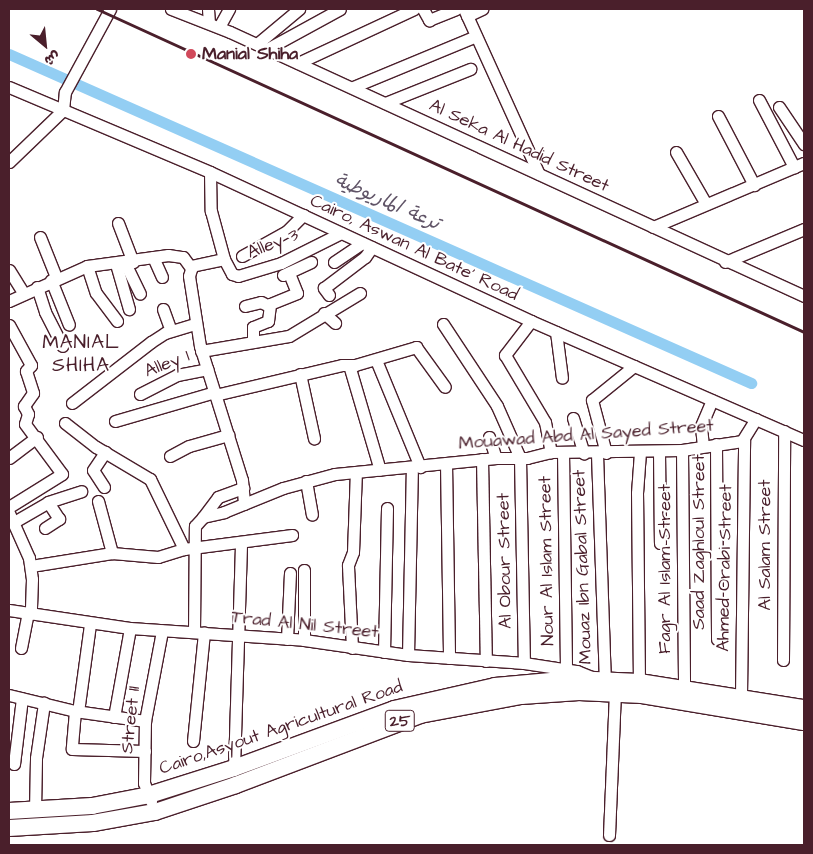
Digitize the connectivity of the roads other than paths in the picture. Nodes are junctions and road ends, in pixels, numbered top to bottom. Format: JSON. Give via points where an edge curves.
{"nodes":[{"id":1,"x":110,"y":9,"type":"edge"},
{"id":2,"x":171,"y":9,"type":"edge"},
{"id":3,"x":208,"y":9,"type":"edge"},
{"id":4,"x":230,"y":9,"type":"edge"},
{"id":5,"x":299,"y":9,"type":"edge"},
{"id":6,"x":340,"y":9,"type":"edge"},
{"id":7,"x":414,"y":9,"type":"edge"},
{"id":8,"x":423,"y":9,"type":"edge"},
{"id":9,"x":456,"y":9,"type":"edge"},
{"id":10,"x":482,"y":9,"type":"edge"},
{"id":11,"x":190,"y":12,"type":"edge"},
{"id":12,"x":465,"y":12,"type":"edge"},
{"id":13,"x":214,"y":25,"type":"junction"},
{"id":14,"x":476,"y":36,"type":"junction"},
{"id":15,"x":262,"y":46,"type":"junction"},
{"id":16,"x":298,"y":63,"type":"junction"},
{"id":17,"x":470,"y":69,"type":"dead end"},
{"id":18,"x":9,"y":87,"type":"edge"},
{"id":19,"x":353,"y":87,"type":"junction"},
{"id":20,"x":759,"y":100,"type":"dead end"},
{"id":21,"x":385,"y":103,"type":"junction"},
{"id":22,"x":779,"y":107,"type":"dead end"},
{"id":23,"x":63,"y":110,"type":"junction"},
{"id":24,"x":718,"y":116,"type":"dead end"},
{"id":25,"x":804,"y":144,"type":"edge"},
{"id":26,"x":676,"y":152,"type":"dead end"},
{"id":27,"x":9,"y":162,"type":"edge"},
{"id":28,"x":799,"y":165,"type":"edge"},
{"id":29,"x":210,"y":172,"type":"junction"},
{"id":30,"x":539,"y":174,"type":"junction"},
{"id":31,"x":754,"y":185,"type":"junction"},
{"id":32,"x":706,"y":204,"type":"junction"},
{"id":33,"x":303,"y":215,"type":"junction"},
{"id":34,"x":118,"y":223,"type":"dead end"},
{"id":35,"x":653,"y":227,"type":"junction"},
{"id":36,"x":804,"y":230,"type":"edge"},
{"id":37,"x":341,"y":233,"type":"junction"},
{"id":38,"x":40,"y":237,"type":"dead end"},
{"id":39,"x":367,"y":245,"type":"junction"},
{"id":40,"x":242,"y":256,"type":"dead end"},
{"id":41,"x":153,"y":257,"type":"junction"},
{"id":42,"x":224,"y":259,"type":"junction"},
{"id":43,"x":311,"y":262,"type":"dead end"},
{"id":44,"x":334,"y":262,"type":"dead end"},
{"id":45,"x":725,"y":262,"type":"junction"},
{"id":46,"x":125,"y":263,"type":"junction"},
{"id":47,"x":87,"y":266,"type":"junction"},
{"id":48,"x":191,"y":268,"type":"junction"},
{"id":49,"x":9,"y":270,"type":"edge"},
{"id":50,"x":162,"y":277,"type":"dead end"},
{"id":51,"x":54,"y":279,"type":"junction"},
{"id":52,"x":37,"y":287,"type":"junction"},
{"id":53,"x":360,"y":293,"type":"dead end"},
{"id":54,"x":24,"y":294,"type":"junction"},
{"id":55,"x":140,"y":294,"type":"dead end"},
{"id":56,"x":329,"y":294,"type":"dead end"},
{"id":57,"x":804,"y":296,"type":"edge"},
{"id":58,"x":9,"y":301,"type":"edge"},
{"id":59,"x":245,"y":306,"type":"dead end"},
{"id":60,"x":269,"y":306,"type":"junction"},
{"id":61,"x":129,"y":309,"type":"dead end"},
{"id":62,"x":163,"y":309,"type":"dead end"},
{"id":63,"x":324,"y":313,"type":"junction"},
{"id":64,"x":118,"y":321,"type":"dead end"},
{"id":65,"x":531,"y":321,"type":"junction"},
{"id":66,"x":335,"y":323,"type":"dead end"},
{"id":67,"x":195,"y":324,"type":"junction"},
{"id":68,"x":443,"y":324,"type":"dead end"},
{"id":69,"x":9,"y":325,"type":"edge"},
{"id":70,"x":69,"y":325,"type":"dead end"},
{"id":71,"x":171,"y":331,"type":"junction"},
{"id":72,"x":556,"y":332,"type":"junction"},
{"id":73,"x":253,"y":342,"type":"junction"},
{"id":74,"x":62,"y":346,"type":"dead end"},
{"id":75,"x":201,"y":351,"type":"junction"},
{"id":76,"x":376,"y":360,"type":"junction"},
{"id":77,"x":349,"y":365,"type":"junction"},
{"id":78,"x":634,"y":366,"type":"junction"},
{"id":79,"x":207,"y":369,"type":"junction"},
{"id":80,"x":300,"y":374,"type":"junction"},
{"id":81,"x":562,"y":378,"type":"dead end"},
{"id":82,"x":444,"y":387,"type":"dead end"},
{"id":83,"x":215,"y":393,"type":"junction"},
{"id":84,"x":140,"y":394,"type":"dead end"},
{"id":85,"x":712,"y":400,"type":"junction"},
{"id":86,"x":72,"y":403,"type":"dead end"},
{"id":87,"x":573,"y":418,"type":"dead end"},
{"id":88,"x":756,"y":419,"type":"junction"},
{"id":89,"x":115,"y":421,"type":"dead end"},
{"id":90,"x":66,"y":423,"type":"dead end"},
{"id":91,"x":784,"y":431,"type":"junction"},
{"id":92,"x":228,"y":435,"type":"junction"},
{"id":93,"x":37,"y":437,"type":"junction"},
{"id":94,"x":490,"y":437,"type":"dead end"},
{"id":95,"x":314,"y":438,"type":"dead end"},
{"id":96,"x":744,"y":440,"type":"junction"},
{"id":97,"x":804,"y":440,"type":"edge"},
{"id":98,"x":716,"y":444,"type":"junction"},
{"id":99,"x":703,"y":446,"type":"junction"},
{"id":100,"x":682,"y":450,"type":"junction"},
{"id":101,"x":659,"y":451,"type":"junction"},
{"id":102,"x":105,"y":452,"type":"junction"},
{"id":103,"x":551,"y":452,"type":"junction"},
{"id":104,"x":563,"y":452,"type":"junction"},
{"id":105,"x":640,"y":452,"type":"junction"},
{"id":106,"x":584,"y":453,"type":"junction"},
{"id":107,"x":601,"y":454,"type":"junction"},
{"id":108,"x":170,"y":456,"type":"dead end"},
{"id":109,"x":9,"y":458,"type":"edge"},
{"id":110,"x":496,"y":458,"type":"junction"},
{"id":111,"x":520,"y":458,"type":"junction"},
{"id":112,"x":482,"y":459,"type":"junction"},
{"id":113,"x":446,"y":463,"type":"junction"},
{"id":114,"x":416,"y":467,"type":"junction"},
{"id":115,"x":380,"y":470,"type":"junction"},
{"id":116,"x":356,"y":472,"type":"junction"},
{"id":117,"x":306,"y":481,"type":"junction"},
{"id":118,"x":104,"y":487,"type":"dead end"},
{"id":119,"x":243,"y":488,"type":"junction"},
{"id":120,"x":82,"y":491,"type":"dead end"},
{"id":121,"x":98,"y":501,"type":"dead end"},
{"id":122,"x":48,"y":502,"type":"junction"},
{"id":123,"x":244,"y":504,"type":"junction"},
{"id":124,"x":9,"y":507,"type":"edge"},
{"id":125,"x":387,"y":508,"type":"dead end"},
{"id":126,"x":312,"y":514,"type":"dead end"},
{"id":127,"x":204,"y":517,"type":"junction"},
{"id":128,"x":11,"y":518,"type":"edge"},
{"id":129,"x":45,"y":528,"type":"dead end"},
{"id":130,"x":292,"y":535,"type":"dead end"},
{"id":131,"x":241,"y":542,"type":"junction"},
{"id":132,"x":660,"y":543,"type":"dead end"},
{"id":133,"x":189,"y":549,"type":"junction"},
{"id":134,"x":112,"y":553,"type":"junction"},
{"id":135,"x":31,"y":566,"type":"junction"},
{"id":136,"x":304,"y":570,"type":"dead end"},
{"id":137,"x":290,"y":573,"type":"dead end"},
{"id":138,"x":9,"y":610,"type":"edge"},
{"id":139,"x":29,"y":614,"type":"junction"},
{"id":140,"x":90,"y":624,"type":"junction"},
{"id":141,"x":130,"y":628,"type":"junction"},
{"id":142,"x":162,"y":631,"type":"junction"},
{"id":143,"x":199,"y":632,"type":"junction"},
{"id":144,"x":240,"y":635,"type":"junction"},
{"id":145,"x":287,"y":638,"type":"junction"},
{"id":146,"x":717,"y":639,"type":"dead end"},
{"id":147,"x":304,"y":640,"type":"junction"},
{"id":148,"x":21,"y":648,"type":"dead end"},
{"id":149,"x":352,"y":648,"type":"junction"},
{"id":150,"x":384,"y":652,"type":"junction"},
{"id":151,"x":408,"y":655,"type":"junction"},
{"id":152,"x":449,"y":658,"type":"junction"},
{"id":153,"x":486,"y":660,"type":"junction"},
{"id":154,"x":783,"y":660,"type":"dead end"},
{"id":155,"x":524,"y":663,"type":"junction"},
{"id":156,"x":566,"y":670,"type":"junction"},
{"id":157,"x":600,"y":679,"type":"junction"},
{"id":158,"x":639,"y":682,"type":"junction"},
{"id":159,"x":684,"y":688,"type":"junction"},
{"id":160,"x":615,"y":693,"type":"junction"},
{"id":161,"x":9,"y":695,"type":"edge"},
{"id":162,"x":741,"y":696,"type":"junction"},
{"id":163,"x":22,"y":698,"type":"junction"},
{"id":164,"x":44,"y":703,"type":"junction"},
{"id":165,"x":804,"y":708,"type":"edge"},
{"id":166,"x":77,"y":712,"type":"junction"},
{"id":167,"x":114,"y":717,"type":"junction"},
{"id":168,"x":145,"y":721,"type":"junction"},
{"id":169,"x":804,"y":722,"type":"edge"},
{"id":170,"x":193,"y":740,"type":"dead end"},
{"id":171,"x":145,"y":751,"type":"junction"},
{"id":172,"x":14,"y":764,"type":"dead end"},
{"id":173,"x":234,"y":768,"type":"junction"},
{"id":174,"x":149,"y":795,"type":"junction"},
{"id":175,"x":9,"y":811,"type":"edge"},
{"id":176,"x":35,"y":811,"type":"junction"},
{"id":177,"x":156,"y":812,"type":"junction"},
{"id":178,"x":9,"y":828,"type":"edge"},
{"id":179,"x":609,"y":835,"type":"dead end"}],
"edges":[{"from":1,"to":23,"type":"street","via":[[66,92]]},
{"from":2,"to":11,"type":"street","name":"Al Seka Al Hadid Street"},
{"from":3,"to":13,"type":"street"},
{"from":4,"to":13,"type":"street"},
{"from":5,"to":15,"type":"street"},
{"from":6,"to":15,"type":"street"},
{"from":7,"to":16,"type":"street"},
{"from":8,"to":9,"type":"street","via":[[430,20]]},
{"from":10,"to":12,"type":"street"},
{"from":11,"to":13,"type":"street","name":"Al Seka Al Hadid Street"},
{"from":12,"to":14,"type":"street"},
{"from":13,"to":15,"type":"street","name":"Al Seka Al Hadid Street"},
{"from":14,"to":19,"type":"street"},
{"from":14,"to":30,"type":"street"},
{"from":15,"to":16,"type":"street","name":"Al Seka Al Hadid Street"},
{"from":16,"to":19,"type":"street","name":"Al Seka Al Hadid Street"},
{"from":17,"to":21,"type":"street"},
{"from":18,"to":23,"type":"street","name":"Cairo, Aswan Al Bate' Road"},
{"from":19,"to":21,"type":"street","name":"Al Seka Al Hadid Street"},
{"from":20,"to":28,"type":"street"},
{"from":21,"to":30,"type":"street","name":"Al Seka Al Hadid Street"},
{"from":22,"to":25,"type":"street"},
{"from":23,"to":27,"type":"street"},
{"from":23,"to":29,"type":"street","name":"Cairo, Aswan Al Bate' Road"},
{"from":24,"to":31,"type":"street"},
{"from":26,"to":32,"type":"street"},
{"from":28,"to":31,"type":"street"},
{"from":29,"to":33,"type":"street","name":"Cairo, Aswan Al Bate' Road"},
{"from":29,"to":42,"type":"street","via":[[211,211]]},
{"from":30,"to":35,"type":"street","name":"Al Seka Al Hadid Street"},
{"from":31,"to":32,"type":"street"},
{"from":32,"to":35,"type":"street"},
{"from":33,"to":37,"type":"street","name":"Cairo, Aswan Al Bate' Road"},
{"from":33,"to":40,"type":"street","via":[[287,232]]},
{"from":34,"to":46,"type":"street"},
{"from":35,"to":45,"type":"street","name":"Al Seka Al Hadid Street"},
{"from":36,"to":45,"type":"street"},
{"from":37,"to":39,"type":"street","name":"Cairo, Aswan Al Bate' Road"},
{"from":37,"to":42,"type":"street","name":"Alley 3","via":[[281,263],[236,276]]},
{"from":38,"to":51,"type":"street"},
{"from":39,"to":44,"type":"street"},
{"from":39,"to":56,"type":"street","via":[[365,257],[324,288]]},
{"from":39,"to":65,"type":"street","name":"Cairo, Aswan Al Bate' Road"},
{"from":41,"to":46,"type":"street"},
{"from":41,"to":48,"type":"street","via":[[182,257]]},
{"from":41,"to":50,"type":"street"},
{"from":42,"to":48,"type":"street"},
{"from":43,"to":60,"type":"street","via":[[286,274],[297,293]]},
{"from":45,"to":57,"type":"street","name":"Al Seka Al Hadid Street"},
{"from":46,"to":47,"type":"street"},
{"from":46,"to":55,"type":"street"},
{"from":46,"to":61,"type":"street"},
{"from":47,"to":51,"type":"street"},
{"from":47,"to":64,"type":"street","via":[[96,293]]},
{"from":48,"to":67,"type":"street","via":[[189,276]]},
{"from":49,"to":54,"type":"street"},
{"from":51,"to":52,"type":"street"},
{"from":51,"to":70,"type":"street"},
{"from":52,"to":54,"type":"street"},
{"from":52,"to":74,"type":"street"},
{"from":53,"to":63,"type":"street"},
{"from":54,"to":58,"type":"street"},
{"from":59,"to":60,"type":"street","via":[[261,302]]},
{"from":60,"to":73,"type":"street","via":[[268,321],[252,328]]},
{"from":62,"to":71,"type":"street"},
{"from":63,"to":66,"type":"street"},
{"from":63,"to":73,"type":"street","via":[[289,336]]},
{"from":65,"to":72,"type":"street","name":"Cairo, Aswan Al Bate' Road"},
{"from":65,"to":103,"type":"street","via":[[505,355],[545,422]]},
{"from":67,"to":71,"type":"street"},
{"from":67,"to":75,"type":"street"},
{"from":68,"to":111,"type":"street","via":[[497,406]]},
{"from":69,"to":93,"type":"street","via":[[31,365],[26,371],[32,395],[24,406],[28,414],[24,421]]},
{"from":71,"to":86,"type":"street","via":[[151,342]]},
{"from":72,"to":78,"type":"street","name":"Cairo, Aswan Al Bate' Road"},
{"from":72,"to":81,"type":"street"},
{"from":73,"to":75,"type":"street"},
{"from":75,"to":79,"type":"street"},
{"from":76,"to":77,"type":"street"},
{"from":76,"to":82,"type":"street","via":[[417,347]]},
{"from":76,"to":114,"type":"street"},
{"from":77,"to":80,"type":"street"},
{"from":77,"to":115,"type":"street"},
{"from":78,"to":85,"type":"street","name":"Cairo, Aswan Al Bate' Road"},
{"from":78,"to":107,"type":"street","name":"Mouaz Ibn Gabal Street","via":[[592,400]]},
{"from":79,"to":83,"type":"street"},
{"from":79,"to":84,"type":"street","name":"Alley 1","via":[[178,375]]},
{"from":80,"to":83,"type":"street"},
{"from":80,"to":95,"type":"street"},
{"from":83,"to":89,"type":"street"},
{"from":83,"to":92,"type":"street"},
{"from":85,"to":88,"type":"street","name":"Cairo, Aswan Al Bate' Road"},
{"from":85,"to":99,"type":"street","via":[[701,426]]},
{"from":87,"to":106,"type":"street"},
{"from":88,"to":91,"type":"street","name":"Cairo, Aswan Al Bate' Road"},
{"from":88,"to":96,"type":"street"},
{"from":90,"to":102,"type":"street"},
{"from":91,"to":97,"type":"street","name":"Cairo, Aswan Al Bate' Road"},
{"from":91,"to":154,"type":"street","name":"Al Salam Street"},
{"from":92,"to":108,"type":"street","via":[[190,446]]},
{"from":92,"to":119,"type":"street"},
{"from":93,"to":109,"type":"street"},
{"from":93,"to":124,"type":"street","via":[[62,475]]},
{"from":94,"to":110,"type":"street"},
{"from":96,"to":98,"type":"street","name":"Mouawad Abd Al Sayed Street"},
{"from":96,"to":162,"type":"street","name":"Ahmed Orabi Street"},
{"from":98,"to":99,"type":"street","name":"Mouawad Abd Al Sayed Street"},
{"from":98,"to":146,"type":"street","name":"Saad Zaghloul Street"},
{"from":99,"to":100,"type":"street","name":"Mouawad Abd Al Sayed Street"},
{"from":100,"to":101,"type":"street","name":"Mouawad Abd Al Sayed Street"},
{"from":100,"to":159,"type":"street","name":"Fagr Al Islam Street"},
{"from":101,"to":105,"type":"street","name":"Mouawad Abd Al Sayed Street"},
{"from":101,"to":132,"type":"street"},
{"from":102,"to":118,"type":"street","via":[[92,470]]},
{"from":102,"to":133,"type":"street","via":[[150,479]]},
{"from":103,"to":104,"type":"street","name":"Mouawad Abd Al Sayed Street"},
{"from":103,"to":111,"type":"street","name":"Mouawad Abd Al Sayed Street"},
{"from":104,"to":106,"type":"street","name":"Mouawad Abd Al Sayed Street"},
{"from":104,"to":156,"type":"street","name":"Nour Al Islam Street"},
{"from":105,"to":107,"type":"street","name":"Mouawad Abd Al Sayed Street"},
{"from":105,"to":158,"type":"street"},
{"from":106,"to":107,"type":"street","name":"Mouawad Abd Al Sayed Street"},
{"from":107,"to":157,"type":"street","name":"Mouaz Ibn Gabal Street"},
{"from":110,"to":111,"type":"street","name":"Mouawad Abd Al Sayed Street"},
{"from":110,"to":112,"type":"street","name":"Mouawad Abd Al Sayed Street"},
{"from":111,"to":155,"type":"street","name":"Al Obour Street"},
{"from":112,"to":113,"type":"street","name":"Mouawad Abd Al Sayed Street"},
{"from":112,"to":153,"type":"street"},
{"from":113,"to":114,"type":"street","name":"Mouawad Abd Al Sayed Street"},
{"from":113,"to":152,"type":"street"},
{"from":114,"to":115,"type":"street","name":"Mouawad Abd Al Sayed Street"},
{"from":114,"to":151,"type":"street"},
{"from":115,"to":116,"type":"street","name":"Mouawad Abd Al Sayed Street"},
{"from":116,"to":117,"type":"street","name":"Mouawad Abd Al Sayed Street"},
{"from":116,"to":149,"type":"street","via":[[352,552],[348,565]]},
{"from":117,"to":123,"type":"street","name":"Mouawad Abd Al Sayed Street"},
{"from":117,"to":126,"type":"street"},
{"from":119,"to":123,"type":"street"},
{"from":119,"to":127,"type":"street","via":[[218,497]]},
{"from":120,"to":122,"type":"street"},
{"from":121,"to":134,"type":"street","via":[[104,513]]},
{"from":122,"to":128,"type":"street"},
{"from":122,"to":129,"type":"street","via":[[59,518]]},
{"from":123,"to":127,"type":"street","name":"Mouawad Abd Al Sayed Street"},
{"from":125,"to":150,"type":"street"},
{"from":127,"to":133,"type":"street","via":[[195,526]]},
{"from":128,"to":135,"type":"street"},
{"from":130,"to":131,"type":"street"},
{"from":131,"to":133,"type":"street"},
{"from":131,"to":144,"type":"street"},
{"from":133,"to":134,"type":"street","via":[[158,557]]},
{"from":133,"to":143,"type":"street"},
{"from":134,"to":135,"type":"street"},
{"from":135,"to":139,"type":"street"},
{"from":136,"to":147,"type":"street"},
{"from":137,"to":145,"type":"street"},
{"from":138,"to":139,"type":"street","name":"Trad Al Nil Street"},
{"from":139,"to":140,"type":"street","name":"Trad Al Nil Street"},
{"from":139,"to":148,"type":"street"},
{"from":140,"to":141,"type":"street","name":"Trad Al Nil Street"},
{"from":140,"to":166,"type":"street"},
{"from":141,"to":142,"type":"street","name":"Trad Al Nil Street"},
{"from":141,"to":167,"type":"street"},
{"from":142,"to":143,"type":"street","name":"Trad Al Nil Street"},
{"from":142,"to":168,"type":"street","name":"Street 11"},
{"from":143,"to":144,"type":"street","name":"Trad Al Nil Street"},
{"from":143,"to":170,"type":"street"},
{"from":144,"to":145,"type":"street","name":"Trad Al Nil Street"},
{"from":144,"to":173,"type":"street"},
{"from":145,"to":147,"type":"street","name":"Trad Al Nil Street"},
{"from":147,"to":149,"type":"street","name":"Trad Al Nil Street"},
{"from":149,"to":150,"type":"street","name":"Trad Al Nil Street"},
{"from":150,"to":151,"type":"street","name":"Trad Al Nil Street"},
{"from":151,"to":152,"type":"street","name":"Trad Al Nil Street"},
{"from":152,"to":153,"type":"street","name":"Trad Al Nil Street"},
{"from":153,"to":155,"type":"street","name":"Trad Al Nil Street"},
{"from":155,"to":156,"type":"street","name":"Trad Al Nil Street"},
{"from":156,"to":157,"type":"street","name":"Trad Al Nil Street","via":[[584,672]]},
{"from":157,"to":158,"type":"highway","name":"Cairo,Asyout Agricultural Road","number":"25"},
{"from":157,"to":173,"type":"highway","name":"Cairo,Asyout Agricultural Road","number":"25","via":[[511,684],[420,701]]},
{"from":158,"to":159,"type":"highway","name":"Cairo,Asyout Agricultural Road","number":"25"},
{"from":159,"to":162,"type":"highway","name":"Cairo,Asyout Agricultural Road","number":"25"},
{"from":160,"to":169,"type":"highway","name":"Cairo,Asyout Agricultural Road","number":"25"},
{"from":160,"to":177,"type":"highway","name":"Cairo,Asyout Agricultural Road","number":"25","via":[[521,696],[420,715]]},
{"from":160,"to":179,"type":"street"},
{"from":161,"to":163,"type":"street"},
{"from":162,"to":165,"type":"highway","name":"Cairo,Asyout Agricultural Road","number":"25"},
{"from":163,"to":164,"type":"street"},
{"from":163,"to":172,"type":"street"},
{"from":164,"to":166,"type":"street"},
{"from":164,"to":176,"type":"street","via":[[36,758]]},
{"from":166,"to":167,"type":"street"},
{"from":166,"to":171,"type":"street","via":[[72,749]]},
{"from":167,"to":168,"type":"street"},
{"from":168,"to":171,"type":"street","name":"Street 11"},
{"from":171,"to":174,"type":"street","name":"Street 11","via":[[144,783]]},
{"from":173,"to":174,"type":"highway","name":"Cairo,Asyout Agricultural Road","number":"25"},
{"from":174,"to":176,"type":"highway","name":"Cairo,Asyout Agricultural Road","number":"25","via":[[92,806]]},
{"from":174,"to":177,"type":"street","name":"Street 11"},
{"from":175,"to":176,"type":"highway","name":"Cairo,Asyout Agricultural Road","number":"25"},
{"from":177,"to":178,"type":"highway","name":"Cairo,Asyout Agricultural Road","number":"25","via":[[93,823]]}]}
